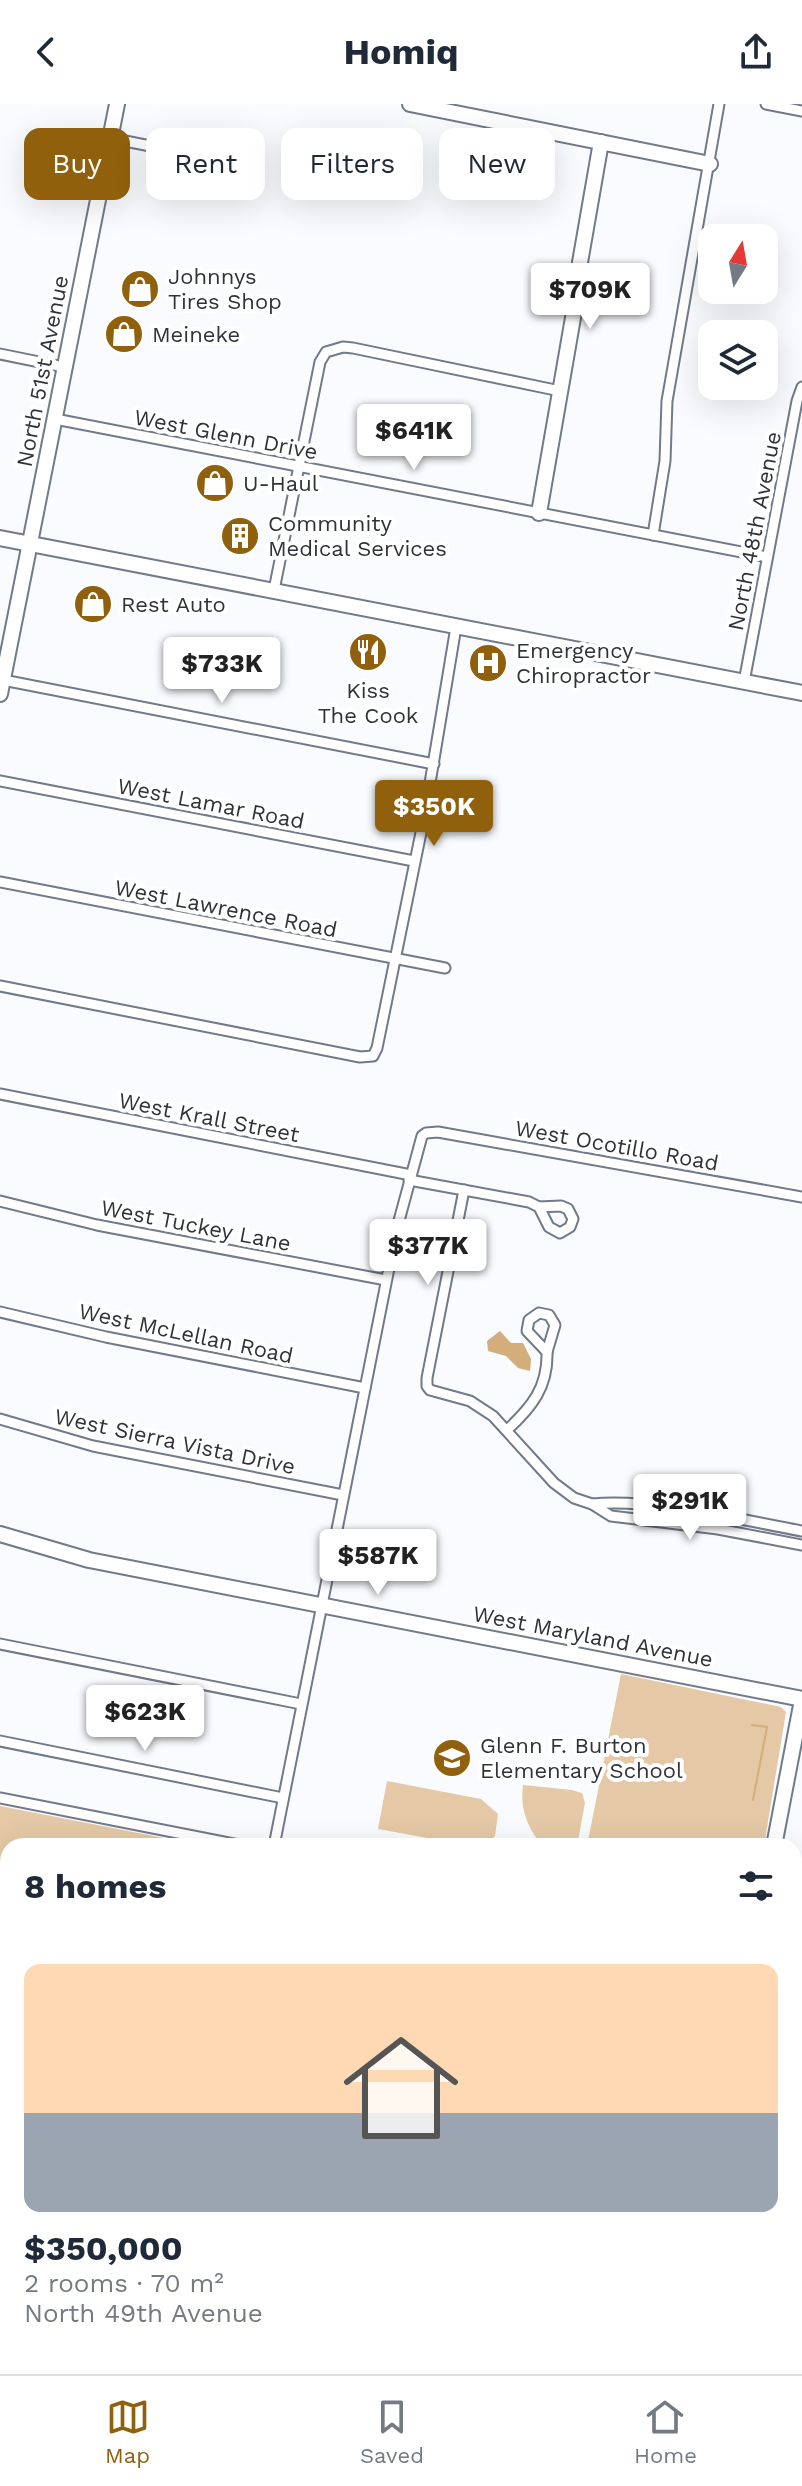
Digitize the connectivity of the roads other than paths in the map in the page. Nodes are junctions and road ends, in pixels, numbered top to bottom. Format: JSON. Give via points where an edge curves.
{"nodes":[{"id":1,"x":117,"y":104,"type":"edge"},
{"id":2,"x":410,"y":104,"type":"edge"},
{"id":3,"x":719,"y":104,"type":"edge"},
{"id":4,"x":766,"y":104,"type":"edge"},
{"id":5,"x":802,"y":111,"type":"edge"},
{"id":6,"x":112,"y":128,"type":"edge"},
{"id":7,"x":601,"y":142,"type":"junction"},
{"id":8,"x":710,"y":164,"type":"junction"},
{"id":9,"x":98,"y":200,"type":"edge"},
{"id":10,"x":0,"y":354,"type":"edge"},
{"id":11,"x":64,"y":367,"type":"junction"},
{"id":12,"x":802,"y":388,"type":"edge"},
{"id":13,"x":560,"y":391,"type":"junction"},
{"id":14,"x":55,"y":419,"type":"junction"},
{"id":15,"x":299,"y":467,"type":"junction"},
{"id":16,"x":539,"y":513,"type":"junction"},
{"id":17,"x":653,"y":535,"type":"junction"},
{"id":18,"x":0,"y":538,"type":"edge"},
{"id":19,"x":30,"y":544,"type":"junction"},
{"id":20,"x":767,"y":557,"type":"junction"},
{"id":21,"x":274,"y":590,"type":"junction"},
{"id":22,"x":456,"y":627,"type":"junction"},
{"id":23,"x":744,"y":682,"type":"junction"},
{"id":24,"x":2,"y":687,"type":"edge"},
{"id":25,"x":802,"y":693,"type":"edge"},
{"id":26,"x":434,"y":764,"type":"junction"},
{"id":27,"x":0,"y":781,"type":"edge"},
{"id":28,"x":414,"y":861,"type":"junction"},
{"id":29,"x":0,"y":882,"type":"edge"},
{"id":30,"x":396,"y":959,"type":"junction"},
{"id":31,"x":445,"y":968,"type":"dead end"},
{"id":32,"x":0,"y":986,"type":"edge"},
{"id":33,"x":0,"y":1094,"type":"edge"},
{"id":34,"x":410,"y":1177,"type":"junction"},
{"id":35,"x":464,"y":1190,"type":"junction"},
{"id":36,"x":802,"y":1197,"type":"edge"},
{"id":37,"x":0,"y":1201,"type":"edge"},
{"id":38,"x":539,"y":1207,"type":"dead end"},
{"id":39,"x":386,"y":1280,"type":"junction"},
{"id":40,"x":0,"y":1312,"type":"edge"},
{"id":41,"x":547,"y":1352,"type":"dead end"},
{"id":42,"x":365,"y":1388,"type":"junction"},
{"id":43,"x":0,"y":1419,"type":"edge"},
{"id":44,"x":507,"y":1430,"type":"junction"},
{"id":45,"x":343,"y":1495,"type":"junction"},
{"id":46,"x":592,"y":1504,"type":"junction"},
{"id":47,"x":802,"y":1531,"type":"edge"},
{"id":48,"x":0,"y":1534,"type":"edge"},
{"id":49,"x":802,"y":1545,"type":"edge"},
{"id":50,"x":321,"y":1605,"type":"junction"},
{"id":51,"x":0,"y":1644,"type":"edge"},
{"id":52,"x":802,"y":1700,"type":"edge"},
{"id":53,"x":301,"y":1704,"type":"junction"},
{"id":54,"x":0,"y":1741,"type":"edge"},
{"id":55,"x":0,"y":1798,"type":"edge"},
{"id":56,"x":283,"y":1798,"type":"junction"},
{"id":57,"x":203,"y":1838,"type":"edge"},
{"id":58,"x":276,"y":1838,"type":"edge"},
{"id":59,"x":776,"y":1838,"type":"edge"}],
"edges":[{"from":1,"to":6,"type":"street","name":"North 51st Avenue"},
{"from":2,"to":7,"type":"street"},
{"from":3,"to":8,"type":"street"},
{"from":4,"to":5,"type":"street"},
{"from":7,"to":8,"type":"street"},
{"from":7,"to":13,"type":"street"},
{"from":8,"to":17,"type":"street","via":[[667,401],[665,461]]},
{"from":9,"to":11,"type":"street","name":"North 51st Avenue"},
{"from":10,"to":11,"type":"street"},
{"from":11,"to":14,"type":"street","name":"North 51st Avenue"},
{"from":12,"to":20,"type":"street","name":"North 48th Avenue"},
{"from":13,"to":15,"type":"street","via":[[343,347],[326,352],[320,362]]},
{"from":13,"to":16,"type":"street"},
{"from":14,"to":15,"type":"street","name":"West Glenn Drive"},
{"from":14,"to":19,"type":"street","name":"North 51st Avenue"},
{"from":15,"to":16,"type":"street","name":"West Glenn Drive"},
{"from":15,"to":21,"type":"street"},
{"from":16,"to":17,"type":"street","name":"West Glenn Drive"},
{"from":17,"to":20,"type":"street","name":"West Glenn Drive"},
{"from":18,"to":19,"type":"street"},
{"from":19,"to":21,"type":"street"},
{"from":19,"to":24,"type":"street","name":"North 51st Avenue"},
{"from":20,"to":23,"type":"street","name":"North 48th Avenue"},
{"from":21,"to":22,"type":"street"},
{"from":22,"to":23,"type":"street"},
{"from":22,"to":26,"type":"street"},
{"from":23,"to":25,"type":"street"},
{"from":24,"to":26,"type":"street"},
{"from":26,"to":28,"type":"street"},
{"from":27,"to":28,"type":"street","name":"West Lamar Road"},
{"from":28,"to":30,"type":"street"},
{"from":29,"to":30,"type":"street","name":"West Lawrence Road"},
{"from":30,"to":31,"type":"street","name":"West Lawrence Road"},
{"from":30,"to":32,"type":"street","via":[[377,1048],[373,1056],[360,1057]]},
{"from":33,"to":34,"type":"street","name":"West Krall Street"},
{"from":34,"to":35,"type":"street","name":"West Krall Street"},
{"from":34,"to":36,"type":"street","name":"West Ocotillo Road","via":[[426,1133]]},
{"from":34,"to":39,"type":"street"},
{"from":35,"to":38,"type":"street","name":"West Krall Street"},
{"from":35,"to":44,"type":"street","via":[[427,1386],[477,1405]]},
{"from":37,"to":39,"type":"street","name":"West Tuckey Lane","via":[[97,1225]]},
{"from":39,"to":42,"type":"street"},
{"from":40,"to":42,"type":"street","name":"West McLellan Road"},
{"from":41,"to":44,"type":"street","via":[[541,1390]]},
{"from":42,"to":45,"type":"street"},
{"from":43,"to":45,"type":"street","name":"West Sierra Vista Drive","via":[[93,1446]]},
{"from":44,"to":46,"type":"street","via":[[554,1483]]},
{"from":45,"to":50,"type":"street"},
{"from":46,"to":47,"type":"street","via":[[677,1510]]},
{"from":46,"to":49,"type":"street","via":[[611,1516]]},
{"from":48,"to":50,"type":"street","name":"West Maryland Avenue","via":[[89,1560]]},
{"from":50,"to":52,"type":"street","name":"West Maryland Avenue"},
{"from":50,"to":53,"type":"street"},
{"from":51,"to":53,"type":"street"},
{"from":52,"to":59,"type":"street"},
{"from":53,"to":56,"type":"street"},
{"from":54,"to":56,"type":"street"},
{"from":55,"to":57,"type":"street"},
{"from":56,"to":58,"type":"street"}]}
